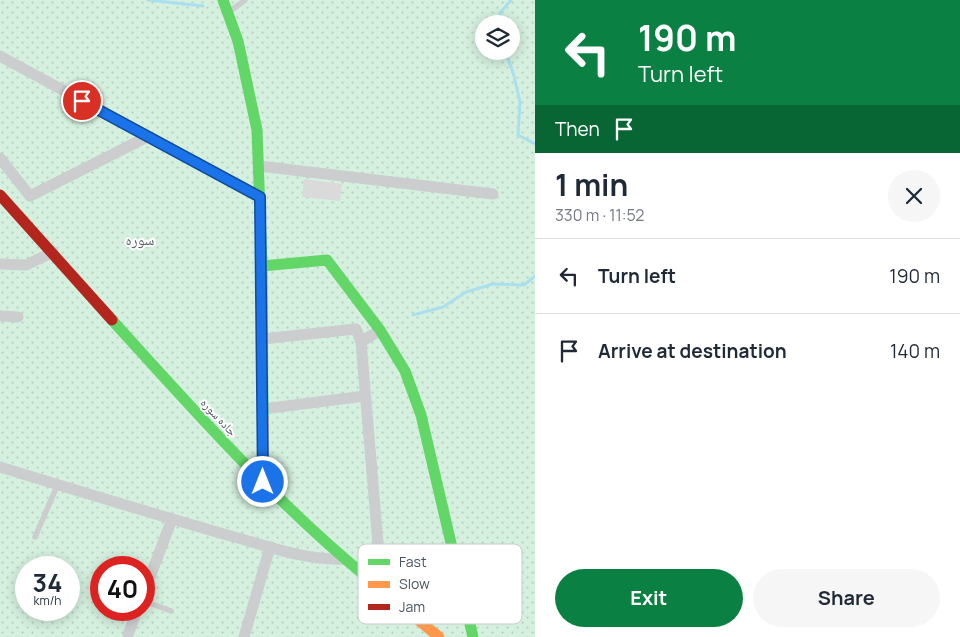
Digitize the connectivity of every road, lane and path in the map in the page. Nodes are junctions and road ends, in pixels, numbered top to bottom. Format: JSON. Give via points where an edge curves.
{"nodes":[{"id":1,"x":223,"y":0,"type":"edge"},
{"id":2,"x":245,"y":0,"type":"edge"},
{"id":3,"x":228,"y":13,"type":"junction"},
{"id":4,"x":0,"y":56,"type":"edge"},
{"id":5,"x":147,"y":137,"type":"junction"},
{"id":6,"x":0,"y":158,"type":"edge"},
{"id":7,"x":259,"y":166,"type":"junction"},
{"id":8,"x":0,"y":194,"type":"edge"},
{"id":9,"x":493,"y":194,"type":"dead end"},
{"id":10,"x":30,"y":196,"type":"junction"},
{"id":11,"x":260,"y":197,"type":"junction"},
{"id":12,"x":16,"y":212,"type":"junction"},
{"id":13,"x":53,"y":252,"type":"junction"},
{"id":14,"x":0,"y":264,"type":"edge"},
{"id":15,"x":262,"y":266,"type":"junction"},
{"id":16,"x":0,"y":316,"type":"edge"},
{"id":17,"x":18,"y":317,"type":"dead end"},
{"id":18,"x":380,"y":330,"type":"junction"},
{"id":19,"x":262,"y":339,"type":"junction"},
{"id":20,"x":361,"y":342,"type":"junction"},
{"id":21,"x":366,"y":396,"type":"junction"},
{"id":22,"x":262,"y":409,"type":"junction"},
{"id":23,"x":0,"y":467,"type":"edge"},
{"id":24,"x":263,"y":482,"type":"junction"},
{"id":25,"x":58,"y":484,"type":"junction"},
{"id":26,"x":172,"y":519,"type":"junction"},
{"id":27,"x":35,"y":537,"type":"dead end"},
{"id":28,"x":378,"y":544,"type":"edge"},
{"id":29,"x":451,"y":544,"type":"edge"},
{"id":30,"x":270,"y":547,"type":"junction"},
{"id":31,"x":345,"y":559,"type":"junction"},
{"id":32,"x":155,"y":564,"type":"edge"},
{"id":33,"x":358,"y":570,"type":"edge"},
{"id":34,"x":155,"y":604,"type":"edge"},
{"id":35,"x":172,"y":611,"type":"dead end"},
{"id":36,"x":134,"y":621,"type":"edge"},
{"id":37,"x":423,"y":624,"type":"edge"},
{"id":38,"x":470,"y":624,"type":"edge"},
{"id":39,"x":128,"y":635,"type":"dead end"},
{"id":40,"x":244,"y":637,"type":"edge"},
{"id":41,"x":439,"y":637,"type":"edge"},
{"id":42,"x":473,"y":637,"type":"edge"}],
"edges":[{"from":1,"to":3,"type":"street"},
{"from":2,"to":3,"type":"lane"},
{"from":3,"to":7,"type":"street","via":[[238,41],[257,130]]},
{"from":4,"to":5,"type":"street"},
{"from":5,"to":10,"type":"street"},
{"from":5,"to":11,"type":"street"},
{"from":6,"to":10,"type":"street"},
{"from":7,"to":9,"type":"street"},
{"from":7,"to":11,"type":"street"},
{"from":8,"to":12,"type":"street","name":"جاده سوره"},
{"from":10,"to":12,"type":"street"},
{"from":11,"to":15,"type":"street"},
{"from":12,"to":13,"type":"street","name":"جاده سوره"},
{"from":13,"to":14,"type":"street","via":[[26,265]]},
{"from":13,"to":24,"type":"street","name":"جاده سوره","via":[[202,419]]},
{"from":15,"to":18,"type":"street","via":[[327,260]]},
{"from":15,"to":19,"type":"street"},
{"from":16,"to":17,"type":"street"},
{"from":18,"to":20,"type":"street"},
{"from":18,"to":29,"type":"street","via":[[404,371],[421,415]]},
{"from":19,"to":20,"type":"street","via":[[356,329]]},
{"from":19,"to":22,"type":"street"},
{"from":20,"to":21,"type":"street"},
{"from":21,"to":22,"type":"street"},
{"from":21,"to":28,"type":"street"},
{"from":22,"to":24,"type":"street"},
{"from":23,"to":25,"type":"street"},
{"from":24,"to":31,"type":"street","name":"جاده سوره"},
{"from":25,"to":26,"type":"street"},
{"from":25,"to":27,"type":"lane"},
{"from":26,"to":30,"type":"street"},
{"from":26,"to":32,"type":"street"},
{"from":30,"to":31,"type":"street","via":[[324,560]]},
{"from":30,"to":40,"type":"street"},
{"from":31,"to":33,"type":"street","name":"جاده سوره"},
{"from":34,"to":35,"type":"lane"},
{"from":36,"to":39,"type":"street"},
{"from":37,"to":41,"type":"street","name":"جاده سوره"},
{"from":38,"to":42,"type":"street"}]}
